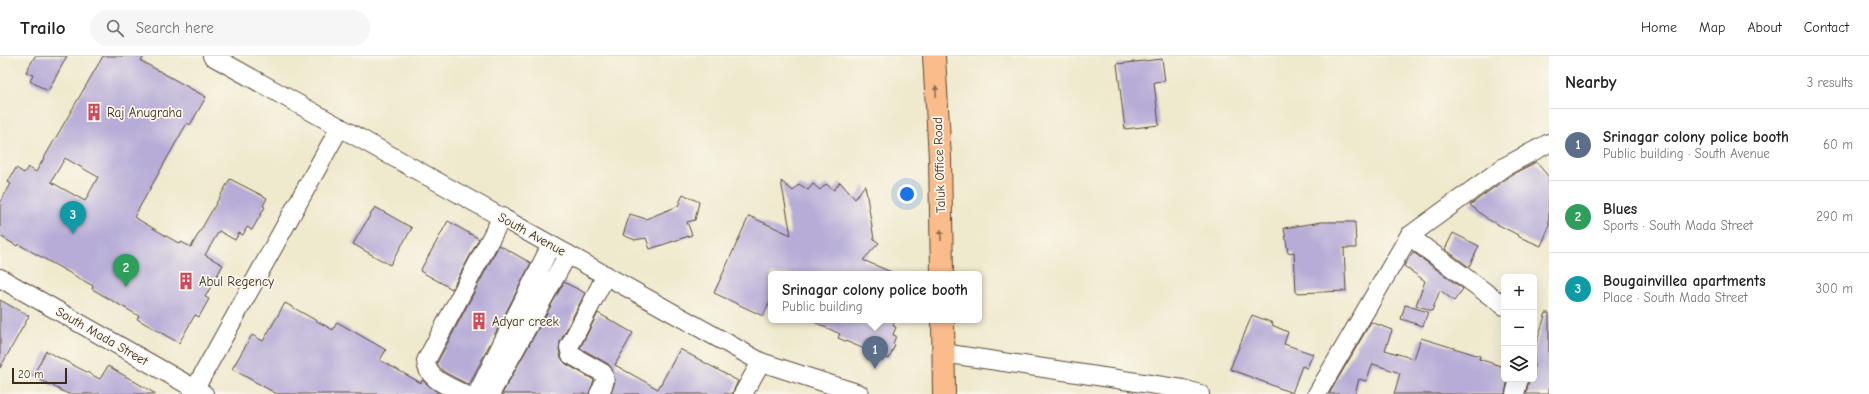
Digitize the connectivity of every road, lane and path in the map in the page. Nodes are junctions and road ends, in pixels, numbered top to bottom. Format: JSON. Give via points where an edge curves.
{"nodes":[{"id":1,"x":212,"y":56,"type":"edge"},
{"id":2,"x":934,"y":56,"type":"edge"},
{"id":3,"x":340,"y":127,"type":"junction"},
{"id":4,"x":1549,"y":143,"type":"edge"},
{"id":5,"x":502,"y":217,"type":"junction"},
{"id":6,"x":1410,"y":236,"type":"junction"},
{"id":7,"x":551,"y":245,"type":"junction"},
{"id":8,"x":568,"y":254,"type":"junction"},
{"id":9,"x":942,"y":271,"type":"edge"},
{"id":10,"x":606,"y":275,"type":"junction"},
{"id":11,"x":0,"y":278,"type":"edge"},
{"id":12,"x":1501,"y":304,"type":"edge"},
{"id":13,"x":943,"y":323,"type":"edge"},
{"id":14,"x":943,"y":353,"type":"junction"},
{"id":15,"x":761,"y":362,"type":"junction"},
{"id":16,"x":1518,"y":382,"type":"edge"},
{"id":17,"x":1183,"y":391,"type":"edge"},
{"id":18,"x":197,"y":392,"type":"edge"},
{"id":19,"x":464,"y":394,"type":"edge"},
{"id":20,"x":476,"y":394,"type":"edge"},
{"id":21,"x":492,"y":394,"type":"edge"},
{"id":22,"x":599,"y":394,"type":"edge"},
{"id":23,"x":743,"y":394,"type":"edge"},
{"id":24,"x":860,"y":394,"type":"edge"},
{"id":25,"x":944,"y":394,"type":"edge"},
{"id":26,"x":1200,"y":394,"type":"edge"},
{"id":27,"x":1318,"y":394,"type":"edge"},
{"id":28,"x":1515,"y":394,"type":"edge"}],
"edges":[{"from":1,"to":3,"type":"street","name":"South Avenue"},
{"from":9,"to":2,"type":"main road","name":"Taluk Office Road","one_way":true,"via":[[940,158]]},
{"from":3,"to":5,"type":"street","name":"South Avenue"},
{"from":3,"to":18,"type":"street"},
{"from":4,"to":6,"type":"street","via":[[1504,167]]},
{"from":5,"to":7,"type":"street","name":"South Avenue"},
{"from":5,"to":19,"type":"street","via":[[426,361],[426,369],[431,376]]},
{"from":6,"to":12,"type":"street"},
{"from":6,"to":27,"type":"street"},
{"from":7,"to":8,"type":"street","name":"South Avenue"},
{"from":7,"to":20,"type":"street"},
{"from":8,"to":10,"type":"street","name":"South Avenue"},
{"from":8,"to":21,"type":"street"},
{"from":10,"to":15,"type":"street","name":"South Avenue"},
{"from":10,"to":22,"type":"street","via":[[569,347],[571,355],[606,377]]},
{"from":11,"to":18,"type":"street","name":"South Mada Street"},
{"from":13,"to":14,"type":"main road"},
{"from":14,"to":17,"type":"street"},
{"from":14,"to":25,"type":"main road"},
{"from":15,"to":23,"type":"street"},
{"from":15,"to":24,"type":"street","name":"South Avenue"},
{"from":16,"to":28,"type":"street"},
{"from":17,"to":26,"type":"street"}]}
